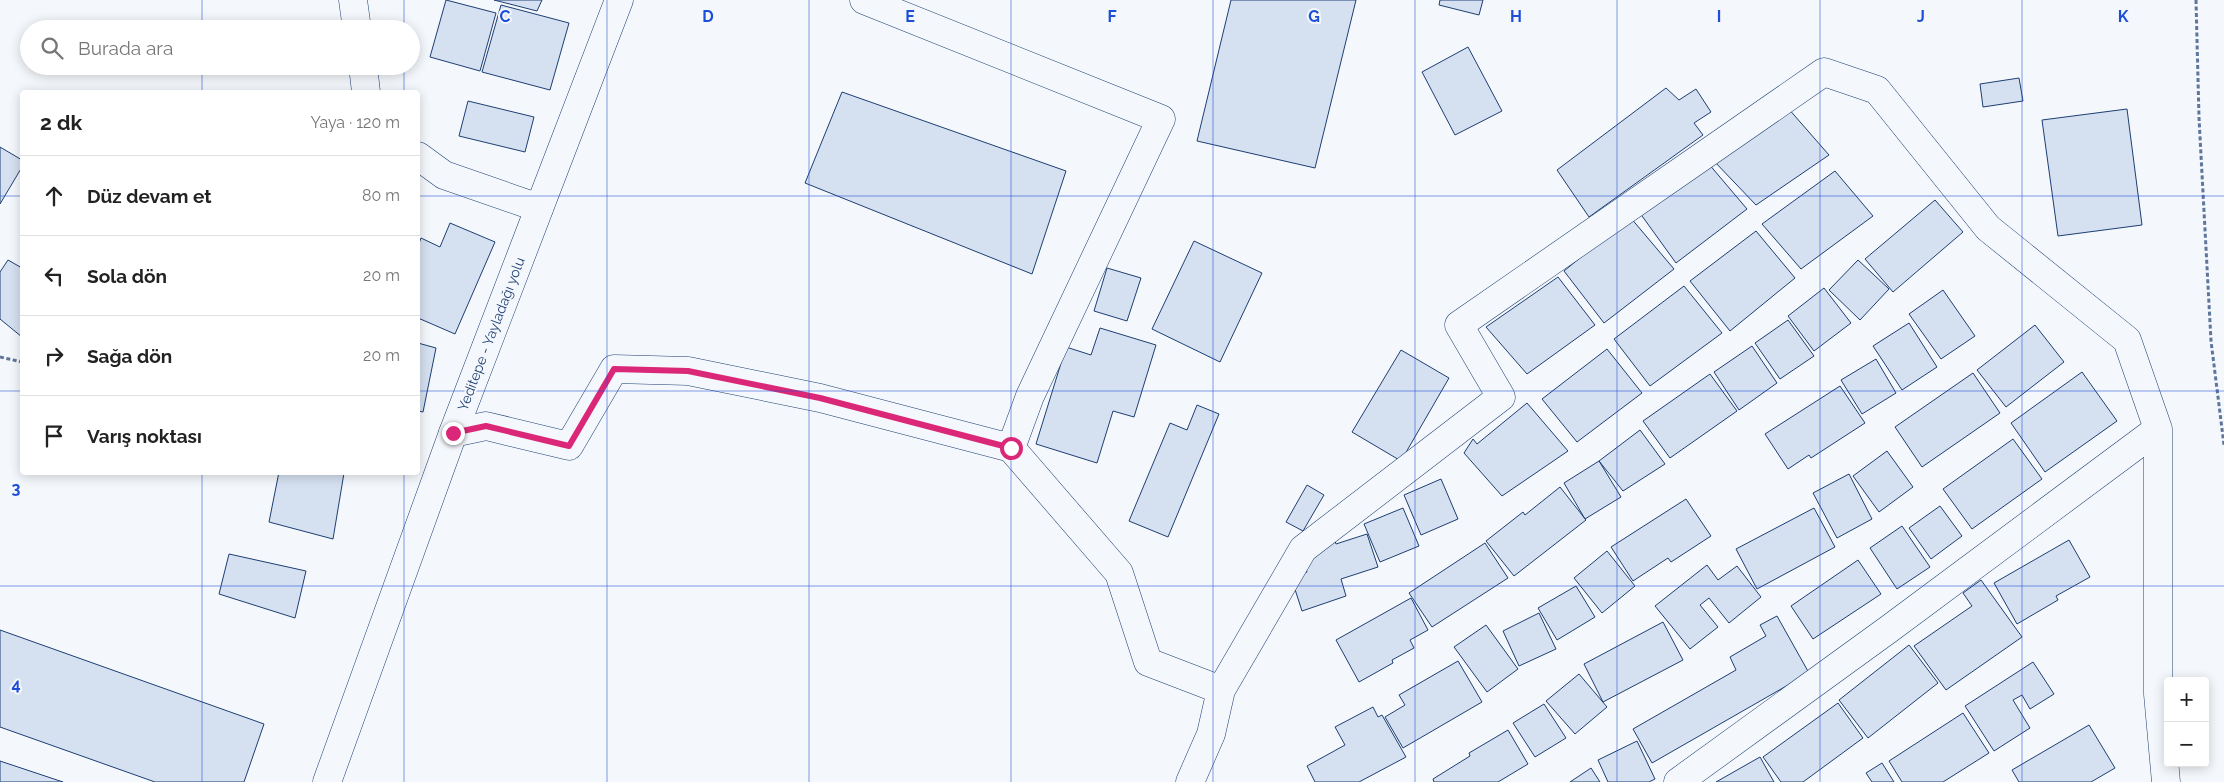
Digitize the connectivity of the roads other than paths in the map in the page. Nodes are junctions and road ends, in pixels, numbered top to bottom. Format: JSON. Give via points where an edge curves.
{"nodes":[{"id":1,"x":353,"y":0,"type":"edge"},
{"id":2,"x":619,"y":0,"type":"edge"},
{"id":3,"x":864,"y":0,"type":"edge"},
{"id":4,"x":356,"y":20,"type":"edge"},
{"id":5,"x":363,"y":75,"type":"edge"},
{"id":6,"x":366,"y":90,"type":"edge"},
{"id":7,"x":420,"y":157,"type":"edge"},
{"id":8,"x":539,"y":208,"type":"junction"},
{"id":9,"x":2158,"y":429,"type":"junction"},
{"id":10,"x":453,"y":433,"type":"junction"},
{"id":11,"x":1011,"y":448,"type":"junction"},
{"id":12,"x":1221,"y":690,"type":"junction"},
{"id":13,"x":327,"y":782,"type":"edge"},
{"id":14,"x":1190,"y":782,"type":"edge"},
{"id":15,"x":1678,"y":782,"type":"edge"},
{"id":16,"x":2166,"y":782,"type":"edge"}],
"edges":[{"from":1,"to":4,"type":"street"},
{"from":2,"to":8,"type":"street","name":"Yeditepe - Yayladağı yolu"},
{"from":3,"to":11,"type":"street","via":[[1161,119],[1030,396]]},
{"from":5,"to":6,"type":"street"},
{"from":7,"to":8,"type":"street","via":[[444,175]]},
{"from":8,"to":10,"type":"street","name":"Yeditepe - Yayladağı yolu"},
{"from":9,"to":12,"type":"street","via":[[2127,340],[1988,228],[1877,90],[1824,72],[1458,325],[1501,397],[1303,549]]},
{"from":9,"to":15,"type":"street"},
{"from":9,"to":16,"type":"street","via":[[2158,694]]},
{"from":10,"to":11,"type":"street","via":[[486,426],[569,446],[614,369],[679,370],[820,398]]},
{"from":10,"to":13,"type":"street","name":"Yeditepe - Yayladağı yolu"},
{"from":11,"to":12,"type":"street","via":[[1119,573],[1148,662]]},
{"from":12,"to":14,"type":"street","via":[[1211,734]]}]}
